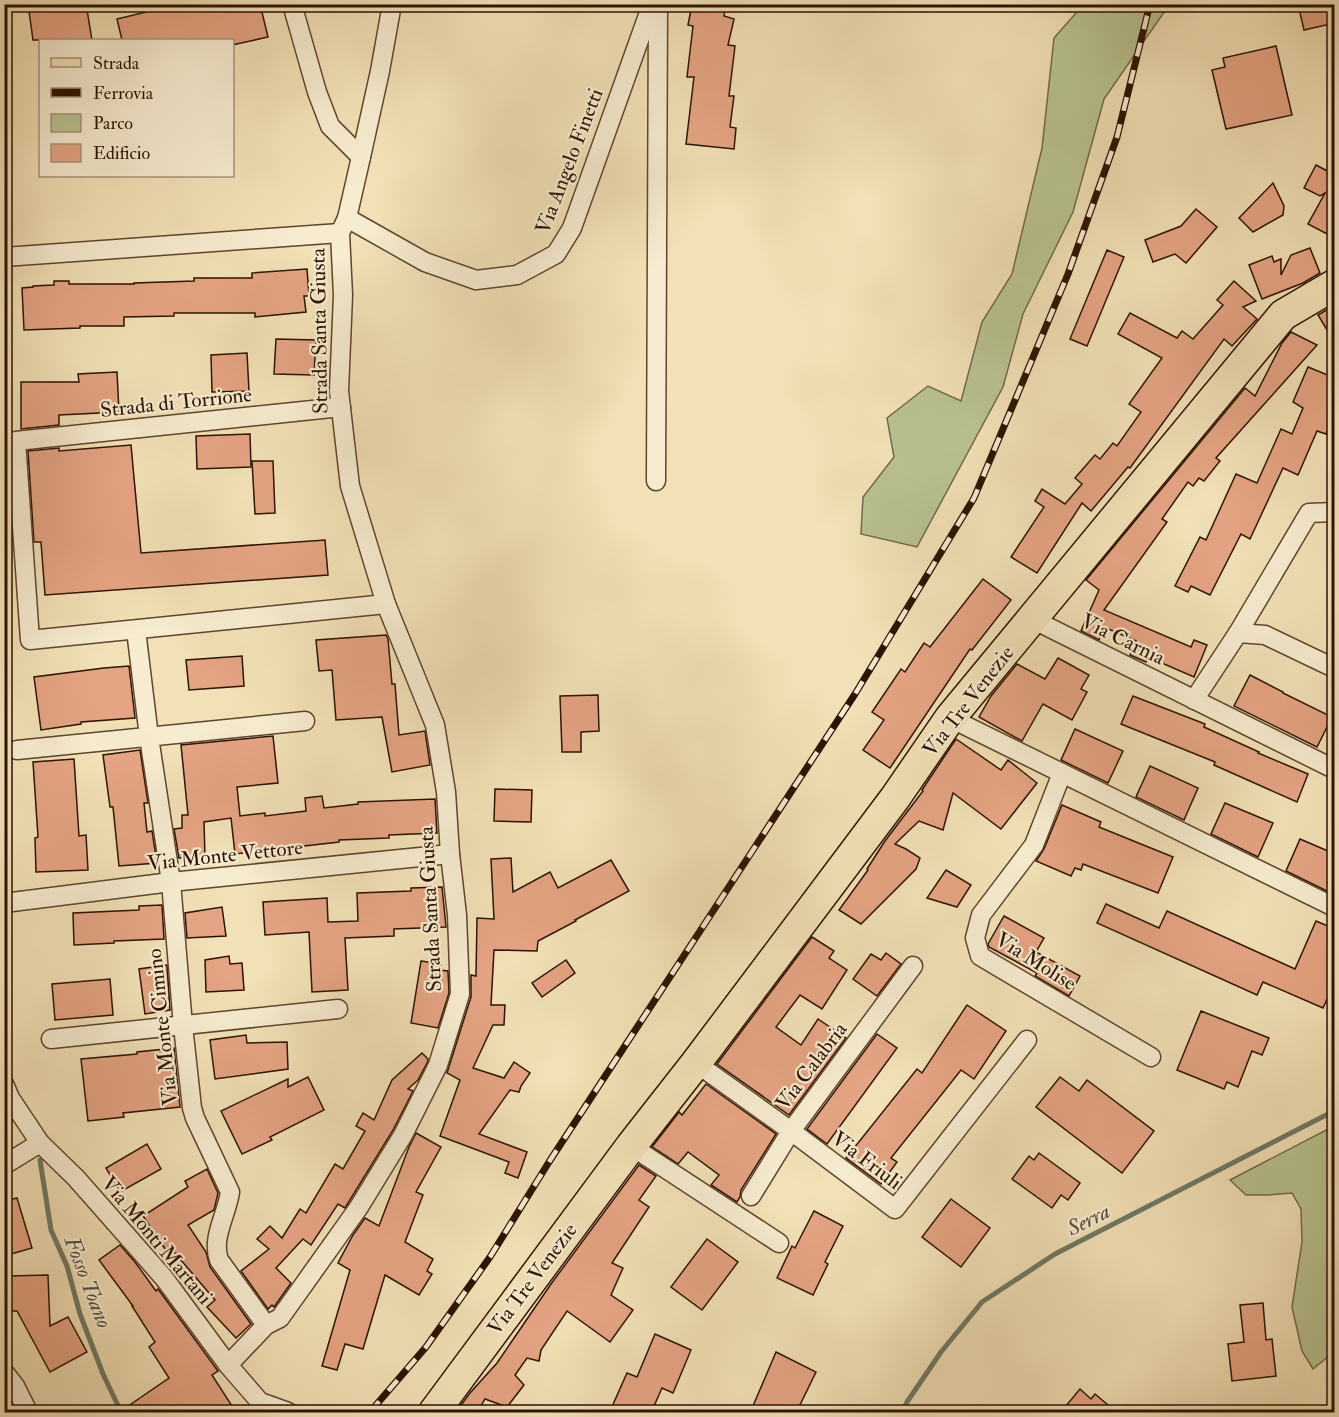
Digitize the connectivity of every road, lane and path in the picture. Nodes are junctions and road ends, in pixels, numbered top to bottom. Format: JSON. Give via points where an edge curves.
{"nodes":[{"id":1,"x":291,"y":4,"type":"edge"},
{"id":2,"x":392,"y":4,"type":"edge"},
{"id":3,"x":652,"y":4,"type":"edge"},
{"id":4,"x":658,"y":4,"type":"edge"},
{"id":5,"x":361,"y":158,"type":"junction"},
{"id":6,"x":344,"y":225,"type":"junction"},
{"id":7,"x":4,"y":257,"type":"edge"},
{"id":8,"x":1335,"y":285,"type":"edge"},
{"id":9,"x":341,"y":407,"type":"junction"},
{"id":10,"x":656,"y":481,"type":"dead end"},
{"id":11,"x":1335,"y":512,"type":"edge"},
{"id":12,"x":386,"y":604,"type":"junction"},
{"id":13,"x":1032,"y":620,"type":"junction"},
{"id":14,"x":136,"y":630,"type":"junction"},
{"id":15,"x":1238,"y":633,"type":"junction"},
{"id":16,"x":1335,"y":668,"type":"edge"},
{"id":17,"x":1194,"y":700,"type":"junction"},
{"id":18,"x":950,"y":718,"type":"junction"},
{"id":19,"x":305,"y":721,"type":"dead end"},
{"id":20,"x":149,"y":737,"type":"junction"},
{"id":21,"x":17,"y":750,"type":"dead end"},
{"id":22,"x":1335,"y":769,"type":"edge"},
{"id":23,"x":1062,"y":773,"type":"junction"},
{"id":24,"x":450,"y":854,"type":"junction"},
{"id":25,"x":171,"y":882,"type":"junction"},
{"id":26,"x":4,"y":903,"type":"edge"},
{"id":27,"x":1335,"y":907,"type":"edge"},
{"id":28,"x":913,"y":966,"type":"dead end"},
{"id":29,"x":338,"y":1010,"type":"dead end"},
{"id":30,"x":183,"y":1026,"type":"junction"},
{"id":31,"x":51,"y":1039,"type":"dead end"},
{"id":32,"x":1027,"y":1040,"type":"dead end"},
{"id":33,"x":1151,"y":1056,"type":"dead end"},
{"id":34,"x":696,"y":1063,"type":"junction"},
{"id":35,"x":4,"y":1084,"type":"edge"},
{"id":36,"x":791,"y":1131,"type":"junction"},
{"id":37,"x":40,"y":1143,"type":"junction"},
{"id":38,"x":631,"y":1146,"type":"junction"},
{"id":39,"x":4,"y":1165,"type":"edge"},
{"id":40,"x":751,"y":1196,"type":"dead end"},
{"id":41,"x":779,"y":1243,"type":"dead end"},
{"id":42,"x":267,"y":1324,"type":"junction"},
{"id":43,"x":228,"y":1365,"type":"junction"},
{"id":44,"x":4,"y":1372,"type":"edge"},
{"id":45,"x":28,"y":1413,"type":"edge"},
{"id":46,"x":288,"y":1413,"type":"edge"},
{"id":47,"x":434,"y":1413,"type":"edge"}],
"edges":[{"from":1,"to":5,"type":"street","via":[[330,126]]},
{"from":2,"to":5,"type":"street","name":"Strada Santa Giusta"},
{"from":3,"to":6,"type":"street","name":"Via Angelo Finetti","via":[[572,228],[556,254],[517,275],[476,280]]},
{"from":4,"to":10,"type":"street"},
{"from":5,"to":6,"type":"street","name":"Strada Santa Giusta"},
{"from":6,"to":7,"type":"street","name":"Strada Santa Giusta"},
{"from":6,"to":9,"type":"street","name":"Strada Santa Giusta"},
{"from":8,"to":13,"type":"main road","name":"Via Tre Venezie","via":[[1283,315]]},
{"from":9,"to":12,"type":"street","name":"Strada Santa Giusta","via":[[350,486]]},
{"from":9,"to":14,"type":"street","name":"Strada di Torrione","via":[[16,441],[30,640]]},
{"from":11,"to":15,"type":"street","via":[[1309,513]]},
{"from":12,"to":14,"type":"street"},
{"from":12,"to":24,"type":"street","name":"Strada Santa Giusta","via":[[435,725],[446,792]]},
{"from":13,"to":17,"type":"street","name":"Via Carnia"},
{"from":13,"to":18,"type":"main road","name":"Via Tre Venezie"},
{"from":14,"to":20,"type":"street","name":"Via Monte Cimino"},
{"from":15,"to":16,"type":"street","via":[[1264,635]]},
{"from":15,"to":17,"type":"street"},
{"from":17,"to":22,"type":"street","name":"Via Carnia"},
{"from":18,"to":23,"type":"street"},
{"from":18,"to":34,"type":"main road","name":"Via Tre Venezie","via":[[895,798]]},
{"from":19,"to":20,"type":"street"},
{"from":20,"to":21,"type":"street"},
{"from":20,"to":25,"type":"street","name":"Via Monte Cimino"},
{"from":23,"to":27,"type":"street"},
{"from":23,"to":33,"type":"street","name":"Via Molise","via":[[1034,845],[981,915],[975,938],[980,956]]},
{"from":24,"to":25,"type":"street","name":"Via Monte Vettore"},
{"from":24,"to":42,"type":"street","name":"Strada Santa Giusta","via":[[460,994],[438,1065],[403,1135],[359,1207],[280,1318]]},
{"from":25,"to":26,"type":"street","name":"Via Monte Vettore"},
{"from":25,"to":30,"type":"street","name":"Via Monte Cimino"},
{"from":28,"to":36,"type":"street","name":"Via Calabria"},
{"from":29,"to":30,"type":"street"},
{"from":30,"to":31,"type":"street"},
{"from":30,"to":42,"type":"street","name":"Via Monte Cimino","via":[[192,1108],[230,1192],[216,1252]]},
{"from":32,"to":36,"type":"street","name":"Via Friuli","via":[[895,1209]]},
{"from":34,"to":36,"type":"street","name":"Via Friuli"},
{"from":34,"to":38,"type":"main road","name":"Via Tre Venezie"},
{"from":35,"to":37,"type":"street","name":"Via Monti Martani"},
{"from":36,"to":40,"type":"street","name":"Via Calabria"},
{"from":37,"to":39,"type":"street"},
{"from":37,"to":43,"type":"street","name":"Via Monti Martani","via":[[164,1278]]},
{"from":38,"to":41,"type":"street"},
{"from":38,"to":47,"type":"main road","name":"Via Tre Venezie"},
{"from":42,"to":43,"type":"street","name":"Strada Santa Giusta"},
{"from":43,"to":46,"type":"street","name":"Via Monti Martani","via":[[260,1402]]},
{"from":44,"to":45,"type":"street"}]}
